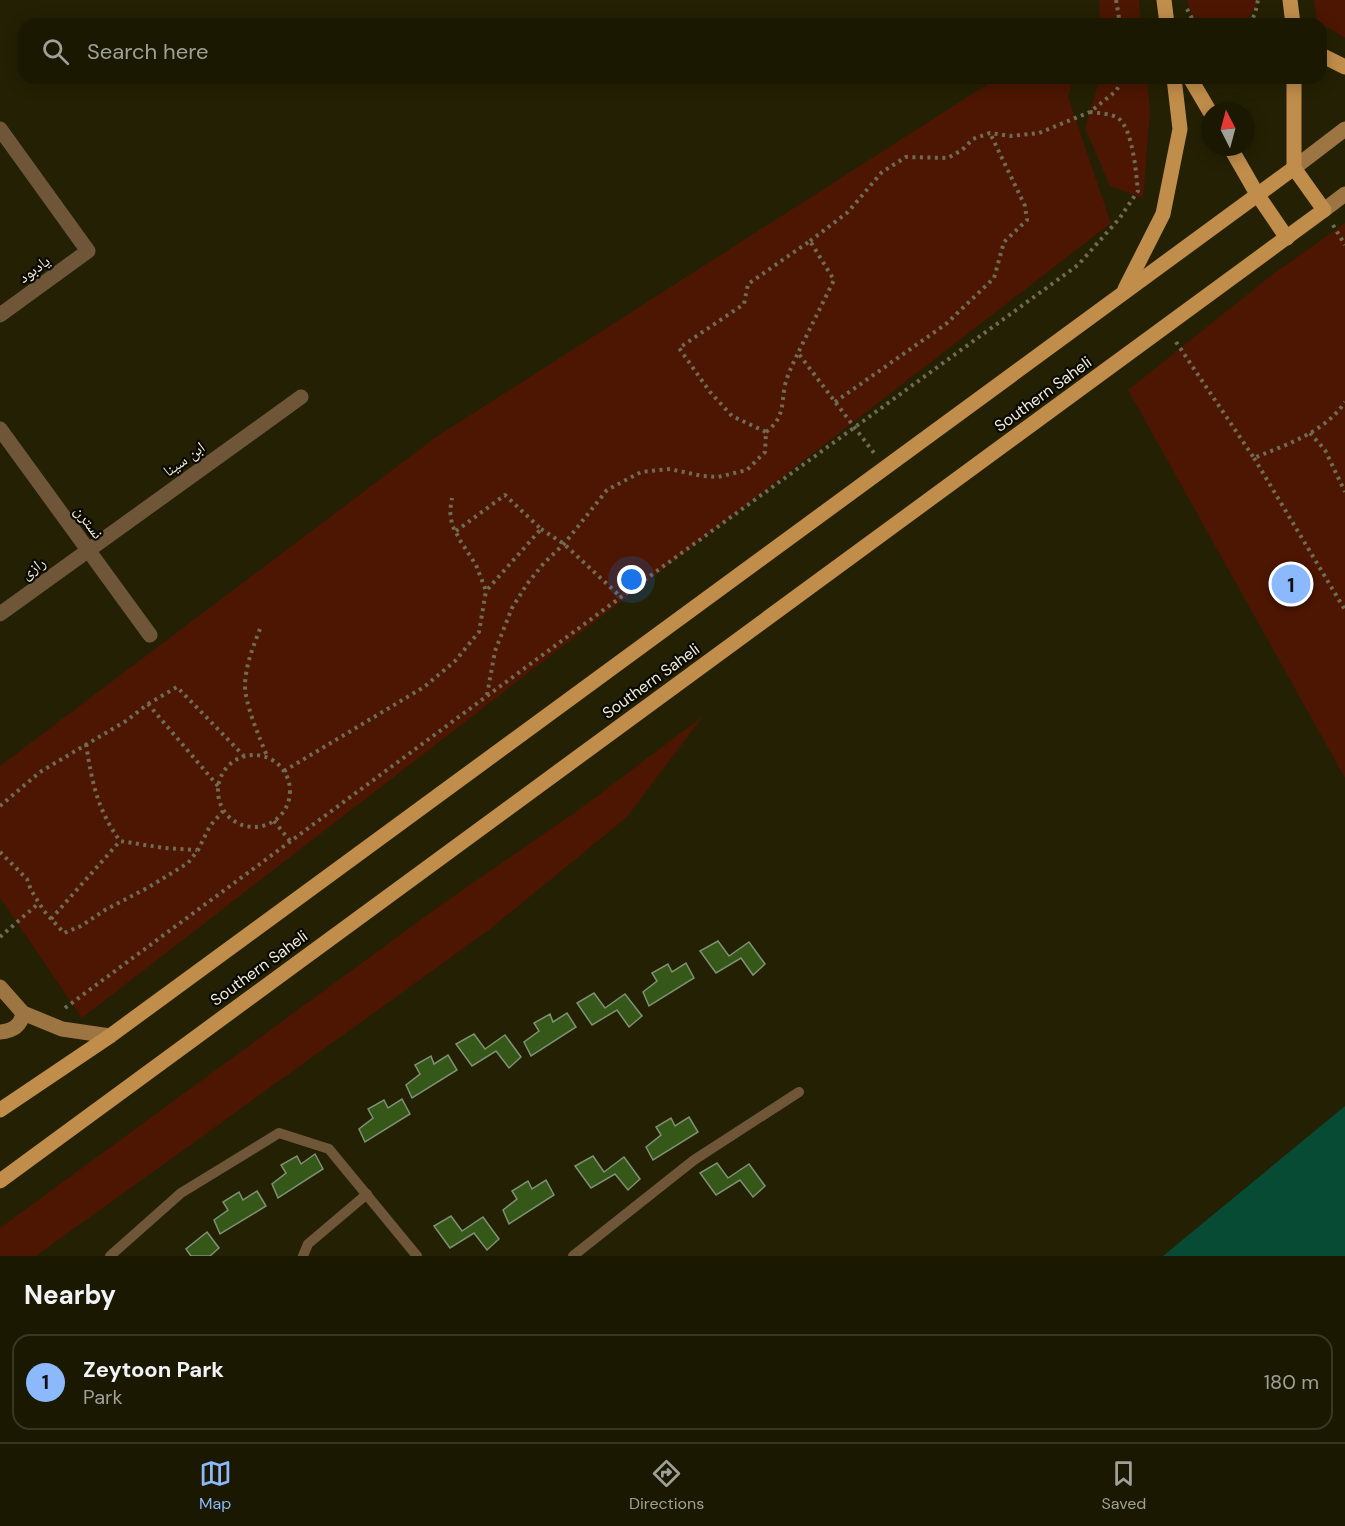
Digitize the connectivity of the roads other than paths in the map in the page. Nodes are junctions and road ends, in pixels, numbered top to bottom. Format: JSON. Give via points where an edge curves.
{"nodes":[{"id":1,"x":1164,"y":0,"type":"edge"},
{"id":2,"x":1290,"y":0,"type":"edge"},
{"id":3,"x":1166,"y":18,"type":"edge"},
{"id":4,"x":1292,"y":18,"type":"edge"},
{"id":5,"x":1327,"y":58,"type":"edge"},
{"id":6,"x":1345,"y":67,"type":"edge"},
{"id":7,"x":1175,"y":84,"type":"edge"},
{"id":8,"x":1194,"y":84,"type":"edge"},
{"id":9,"x":1294,"y":84,"type":"edge"},
{"id":10,"x":1204,"y":102,"type":"edge"},
{"id":11,"x":0,"y":129,"type":"edge"},
{"id":12,"x":1345,"y":129,"type":"edge"},
{"id":13,"x":1235,"y":156,"type":"edge"},
{"id":14,"x":1294,"y":168,"type":"junction"},
{"id":15,"x":1257,"y":194,"type":"junction"},
{"id":16,"x":1345,"y":194,"type":"edge"},
{"id":17,"x":1324,"y":210,"type":"junction"},
{"id":18,"x":1287,"y":238,"type":"junction"},
{"id":19,"x":1123,"y":291,"type":"junction"},
{"id":20,"x":0,"y":315,"type":"edge"},
{"id":21,"x":301,"y":398,"type":"dead end"},
{"id":22,"x":0,"y":429,"type":"edge"},
{"id":23,"x":88,"y":550,"type":"junction"},
{"id":24,"x":0,"y":614,"type":"edge"},
{"id":25,"x":150,"y":635,"type":"dead end"},
{"id":26,"x":0,"y":987,"type":"edge"},
{"id":27,"x":23,"y":1013,"type":"junction"},
{"id":28,"x":0,"y":1032,"type":"edge"},
{"id":29,"x":110,"y":1036,"type":"junction"},
{"id":30,"x":799,"y":1092,"type":"dead end"},
{"id":31,"x":0,"y":1110,"type":"edge"},
{"id":32,"x":0,"y":1181,"type":"edge"},
{"id":33,"x":368,"y":1194,"type":"junction"},
{"id":34,"x":110,"y":1256,"type":"edge"},
{"id":35,"x":303,"y":1256,"type":"edge"},
{"id":36,"x":417,"y":1256,"type":"edge"},
{"id":37,"x":573,"y":1256,"type":"edge"}],
"edges":[{"from":1,"to":3,"type":"main road"},
{"from":2,"to":4,"type":"main road"},
{"from":5,"to":6,"type":"main road"},
{"from":7,"to":19,"type":"main road","via":[[1180,129],[1163,214]]},
{"from":8,"to":10,"type":"main road"},
{"from":9,"to":14,"type":"main road"},
{"from":11,"to":20,"type":"street","name":"یادبود","via":[[88,251]]},
{"from":12,"to":14,"type":"street"},
{"from":13,"to":15,"type":"main road"},
{"from":14,"to":15,"type":"main road","name":"Southern Saheli"},
{"from":14,"to":17,"type":"main road"},
{"from":15,"to":18,"type":"main road"},
{"from":15,"to":19,"type":"main road","name":"Southern Saheli"},
{"from":16,"to":17,"type":"street"},
{"from":17,"to":18,"type":"main road","name":"Southern Saheli"},
{"from":18,"to":32,"type":"main road","name":"Southern Saheli"},
{"from":19,"to":29,"type":"main road","name":"Southern Saheli"},
{"from":21,"to":23,"type":"street","name":"ابن سینا"},
{"from":22,"to":23,"type":"street","name":"نسترن"},
{"from":23,"to":24,"type":"street","name":"رازی"},
{"from":23,"to":25,"type":"street","name":"نسترن"},
{"from":26,"to":27,"type":"street"},
{"from":27,"to":28,"type":"street","via":[[16,1027]]},
{"from":27,"to":29,"type":"street","via":[[62,1029]]},
{"from":29,"to":31,"type":"main road","name":"Southern Saheli"},
{"from":30,"to":37,"type":"lane","via":[[694,1160]]},
{"from":33,"to":34,"type":"lane","via":[[329,1149],[279,1133],[181,1193]]},
{"from":33,"to":35,"type":"lane","via":[[308,1244]]},
{"from":33,"to":36,"type":"lane"}]}
